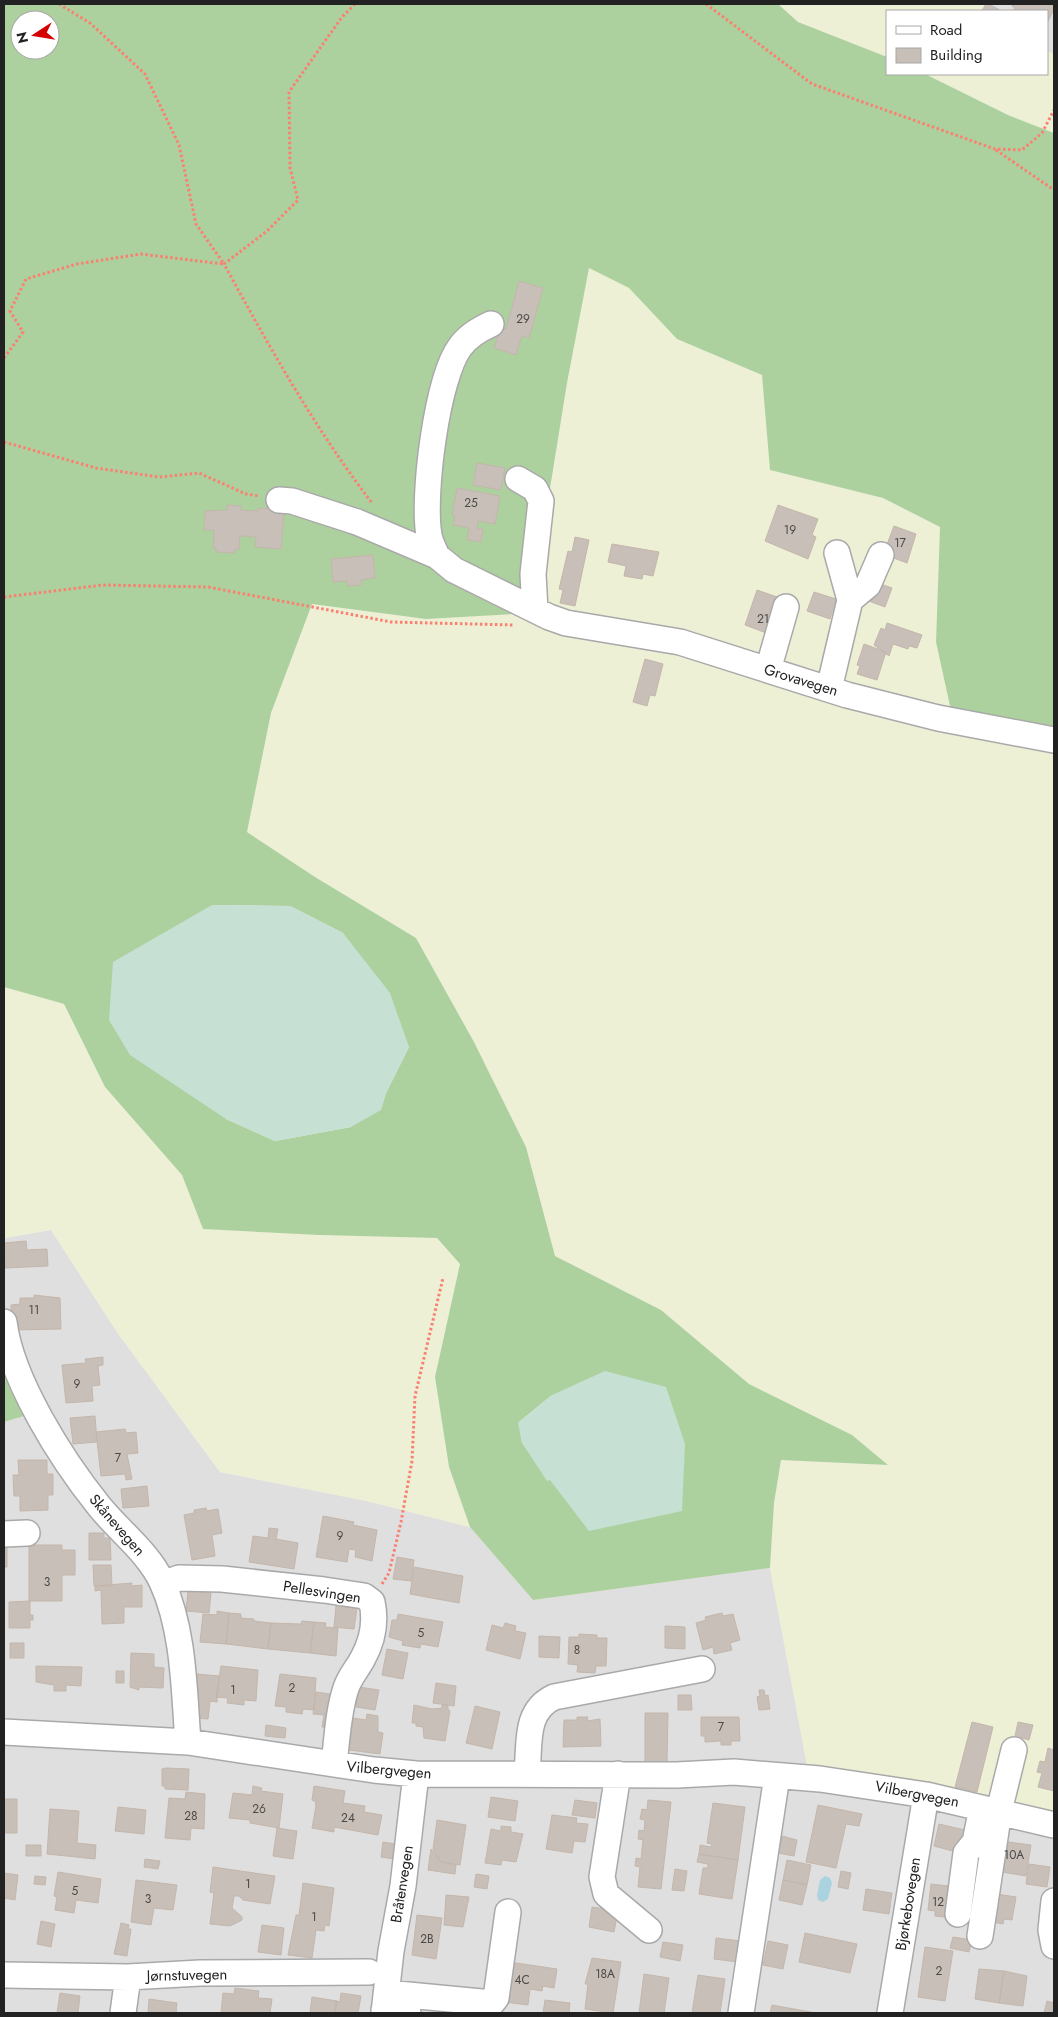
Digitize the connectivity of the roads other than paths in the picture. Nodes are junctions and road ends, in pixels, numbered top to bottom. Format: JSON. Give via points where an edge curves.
{"nodes":[{"id":1,"x":491,"y":324,"type":"dead end"},
{"id":2,"x":518,"y":479,"type":"dead end"},
{"id":3,"x":279,"y":500,"type":"road end"},
{"id":4,"x":837,"y":552,"type":"dead end"},
{"id":5,"x":881,"y":555,"type":"dead end"},
{"id":6,"x":437,"y":556,"type":"junction"},
{"id":7,"x":850,"y":600,"type":"junction"},
{"id":8,"x":786,"y":607,"type":"dead end"},
{"id":9,"x":542,"y":613,"type":"junction"},
{"id":10,"x":768,"y":670,"type":"junction"},
{"id":11,"x":829,"y":689,"type":"junction"},
{"id":12,"x":1054,"y":740,"type":"edge"},
{"id":13,"x":4,"y":1322,"type":"edge"},
{"id":14,"x":163,"y":1584,"type":"junction"},
{"id":15,"x":702,"y":1669,"type":"dead end"},
{"id":16,"x":4,"y":1732,"type":"edge"},
{"id":17,"x":188,"y":1742,"type":"junction"},
{"id":18,"x":1014,"y":1750,"type":"dead end"},
{"id":19,"x":334,"y":1764,"type":"junction"},
{"id":20,"x":527,"y":1773,"type":"junction"},
{"id":21,"x":416,"y":1774,"type":"junction"},
{"id":22,"x":618,"y":1774,"type":"junction"},
{"id":23,"x":777,"y":1776,"type":"junction"},
{"id":24,"x":926,"y":1795,"type":"junction"},
{"id":25,"x":991,"y":1810,"type":"junction"},
{"id":26,"x":1054,"y":1825,"type":"edge"},
{"id":27,"x":1054,"y":1901,"type":"edge"},
{"id":28,"x":508,"y":1912,"type":"dead end"},
{"id":29,"x":958,"y":1914,"type":"dead end"},
{"id":30,"x":649,"y":1930,"type":"dead end"},
{"id":31,"x":980,"y":1936,"type":"dead end"},
{"id":32,"x":1054,"y":1946,"type":"edge"},
{"id":33,"x":369,"y":1972,"type":"dead end"},
{"id":34,"x":4,"y":1975,"type":"edge"},
{"id":35,"x":128,"y":1976,"type":"junction"},
{"id":36,"x":391,"y":2007,"type":"edge"},
{"id":37,"x":896,"y":2012,"type":"edge"},
{"id":38,"x":123,"y":2013,"type":"edge"},
{"id":39,"x":741,"y":2013,"type":"edge"}],
"edges":[{"from":1,"to":6,"type":"street","via":[[461,345],[446,375],[427,507],[429,535]]},
{"from":2,"to":9,"type":"street","via":[[536,489],[542,501],[533,574]]},
{"from":3,"to":6,"type":"street","name":"Grovavegen","via":[[338,515]]},
{"from":4,"to":7,"type":"street"},
{"from":5,"to":7,"type":"street","via":[[868,585]]},
{"from":6,"to":9,"type":"street","name":"Grovavegen","via":[[454,570]]},
{"from":7,"to":11,"type":"street"},
{"from":8,"to":10,"type":"street"},
{"from":9,"to":10,"type":"street","name":"Grovavegen","via":[[566,623],[680,642]]},
{"from":10,"to":11,"type":"street","name":"Grovavegen"},
{"from":11,"to":12,"type":"street","name":"Grovavegen","via":[[938,718]]},
{"from":13,"to":14,"type":"street","name":"Skånevegen","via":[[12,1357],[49,1432],[98,1505],[140,1551]]},
{"from":14,"to":17,"type":"street","name":"Skånevegen","via":[[180,1652]]},
{"from":14,"to":19,"type":"street","name":"Pellesvingen","via":[[180,1578],[222,1580],[324,1590],[364,1596],[372,1602],[375,1614],[372,1634],[345,1689]]},
{"from":15,"to":20,"type":"street","via":[[554,1697],[543,1702],[533,1718]]},
{"from":16,"to":17,"type":"street","name":"Vilbergvegen"},
{"from":17,"to":19,"type":"street","name":"Vilbergvegen"},
{"from":18,"to":25,"type":"street"},
{"from":19,"to":21,"type":"street","name":"Vilbergvegen"},
{"from":20,"to":21,"type":"street","name":"Vilbergvegen"},
{"from":20,"to":22,"type":"street","name":"Vilbergvegen"},
{"from":21,"to":36,"type":"street","name":"Bråtenvegen","via":[[403,1886],[390,1951]]},
{"from":22,"to":23,"type":"street","name":"Vilbergvegen","via":[[734,1772]]},
{"from":22,"to":30,"type":"street","via":[[602,1877],[606,1894]]},
{"from":23,"to":24,"type":"street","name":"Vilbergvegen","via":[[860,1784]]},
{"from":23,"to":39,"type":"street"},
{"from":24,"to":25,"type":"street","name":"Vilbergvegen"},
{"from":24,"to":37,"type":"street","name":"Bjørkebovegen"},
{"from":25,"to":26,"type":"street","name":"Vilbergvegen"},
{"from":25,"to":29,"type":"street","via":[[966,1854]]},
{"from":25,"to":31,"type":"street"},
{"from":27,"to":32,"type":"street","via":[[1050,1930]]},
{"from":28,"to":36,"type":"street","name":"Bråtenvegen","via":[[496,1998],[492,2003]]},
{"from":33,"to":35,"type":"street","name":"Jørnstuvegen"},
{"from":34,"to":35,"type":"street","name":"Jørnstuvegen"},
{"from":35,"to":38,"type":"street"}]}
